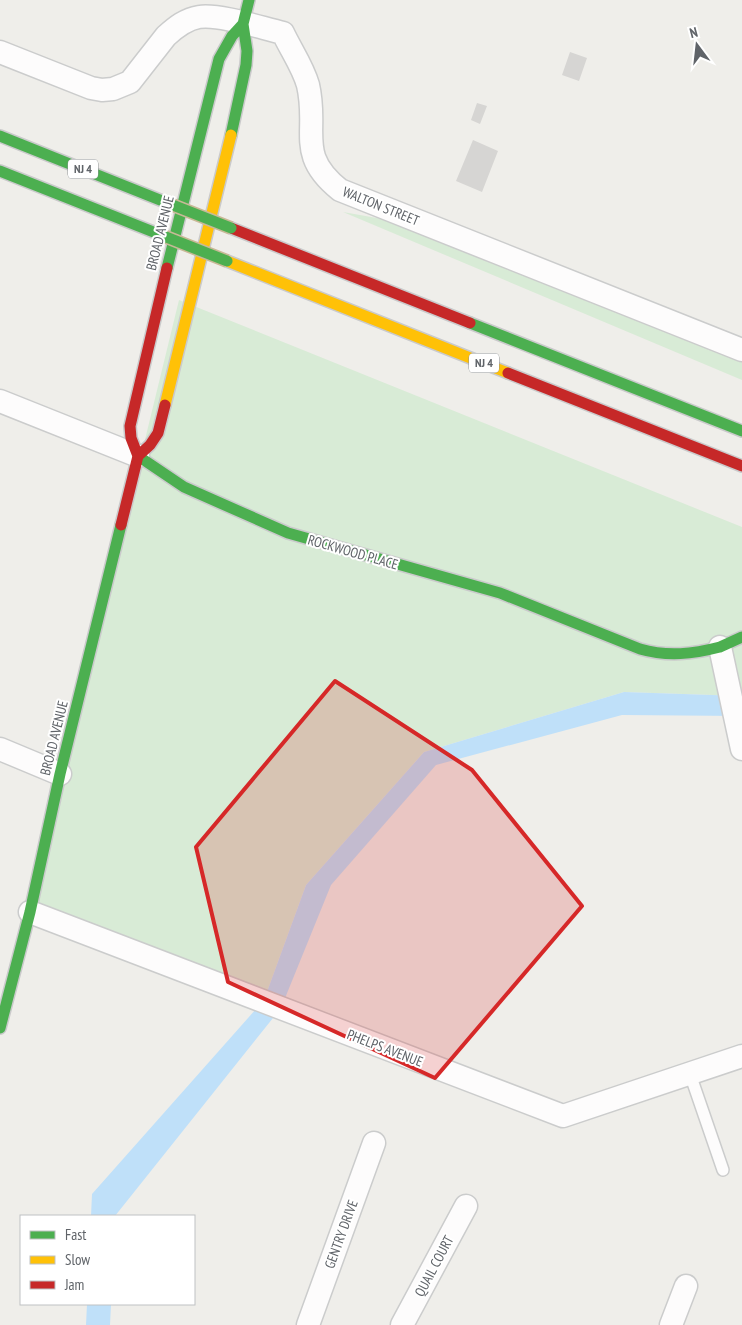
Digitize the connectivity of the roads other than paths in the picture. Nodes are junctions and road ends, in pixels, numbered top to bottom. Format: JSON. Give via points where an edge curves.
{"nodes":[{"id":1,"x":249,"y":0,"type":"edge"},
{"id":2,"x":243,"y":24,"type":"junction"},
{"id":3,"x":0,"y":52,"type":"edge"},
{"id":4,"x":0,"y":136,"type":"edge"},
{"id":5,"x":0,"y":171,"type":"edge"},
{"id":6,"x":742,"y":350,"type":"edge"},
{"id":7,"x":0,"y":401,"type":"edge"},
{"id":8,"x":742,"y":431,"type":"edge"},
{"id":9,"x":138,"y":456,"type":"junction"},
{"id":10,"x":742,"y":466,"type":"edge"},
{"id":11,"x":742,"y":637,"type":"edge"},
{"id":12,"x":720,"y":647,"type":"junction"},
{"id":13,"x":742,"y":748,"type":"edge"},
{"id":14,"x":0,"y":749,"type":"edge"},
{"id":15,"x":60,"y":774,"type":"junction"},
{"id":16,"x":30,"y":912,"type":"junction"},
{"id":17,"x":0,"y":1028,"type":"edge"},
{"id":18,"x":742,"y":1056,"type":"edge"},
{"id":19,"x":690,"y":1074,"type":"junction"},
{"id":20,"x":374,"y":1142,"type":"dead end"},
{"id":21,"x":722,"y":1170,"type":"dead end"},
{"id":22,"x":466,"y":1206,"type":"dead end"},
{"id":23,"x":686,"y":1286,"type":"dead end"},
{"id":24,"x":308,"y":1325,"type":"edge"},
{"id":25,"x":402,"y":1325,"type":"edge"},
{"id":26,"x":671,"y":1325,"type":"edge"}],
"edges":[{"from":1,"to":2,"type":"main road","name":"BROAD AVENUE"},
{"from":2,"to":3,"type":"street","name":"WALTON STREET","via":[[201,17],[181,24],[166,36],[130,82],[107,90],[81,85]]},
{"from":2,"to":6,"type":"street","name":"WALTON STREET","via":[[282,34],[308,86],[314,160],[325,177],[340,190]]},
{"from":2,"to":9,"type":"main road","name":"BROAD AVENUE","via":[[246,64],[192,297],[158,433]]},
{"from":2,"to":9,"type":"main road","name":"BROAD AVENUE","via":[[219,59],[166,268],[130,426]]},
{"from":4,"to":8,"type":"main road","number":"NJ 4","bridge":true},
{"from":5,"to":10,"type":"main road","number":"NJ 4","bridge":true},
{"from":7,"to":9,"type":"street","name":"ROCKWOOD PLACE"},
{"from":9,"to":12,"type":"main road","name":"ROCKWOOD PLACE","via":[[184,487],[288,533],[500,593],[640,649],[672,655]]},
{"from":9,"to":15,"type":"main road","name":"BROAD AVENUE"},
{"from":11,"to":12,"type":"main road","name":"ROCKWOOD PLACE"},
{"from":12,"to":13,"type":"street"},
{"from":14,"to":15,"type":"street"},
{"from":15,"to":16,"type":"main road","name":"BROAD AVENUE"},
{"from":16,"to":17,"type":"main road","name":"BROAD AVENUE"},
{"from":16,"to":19,"type":"street","name":"PHELPS AVENUE","via":[[563,1116]]},
{"from":18,"to":19,"type":"street","name":"PHELPS AVENUE"},
{"from":19,"to":21,"type":"lane"},
{"from":20,"to":24,"type":"street","name":"GENTRY DRIVE"},
{"from":22,"to":25,"type":"street","name":"QUAIL COURT"},
{"from":23,"to":26,"type":"street"}]}
